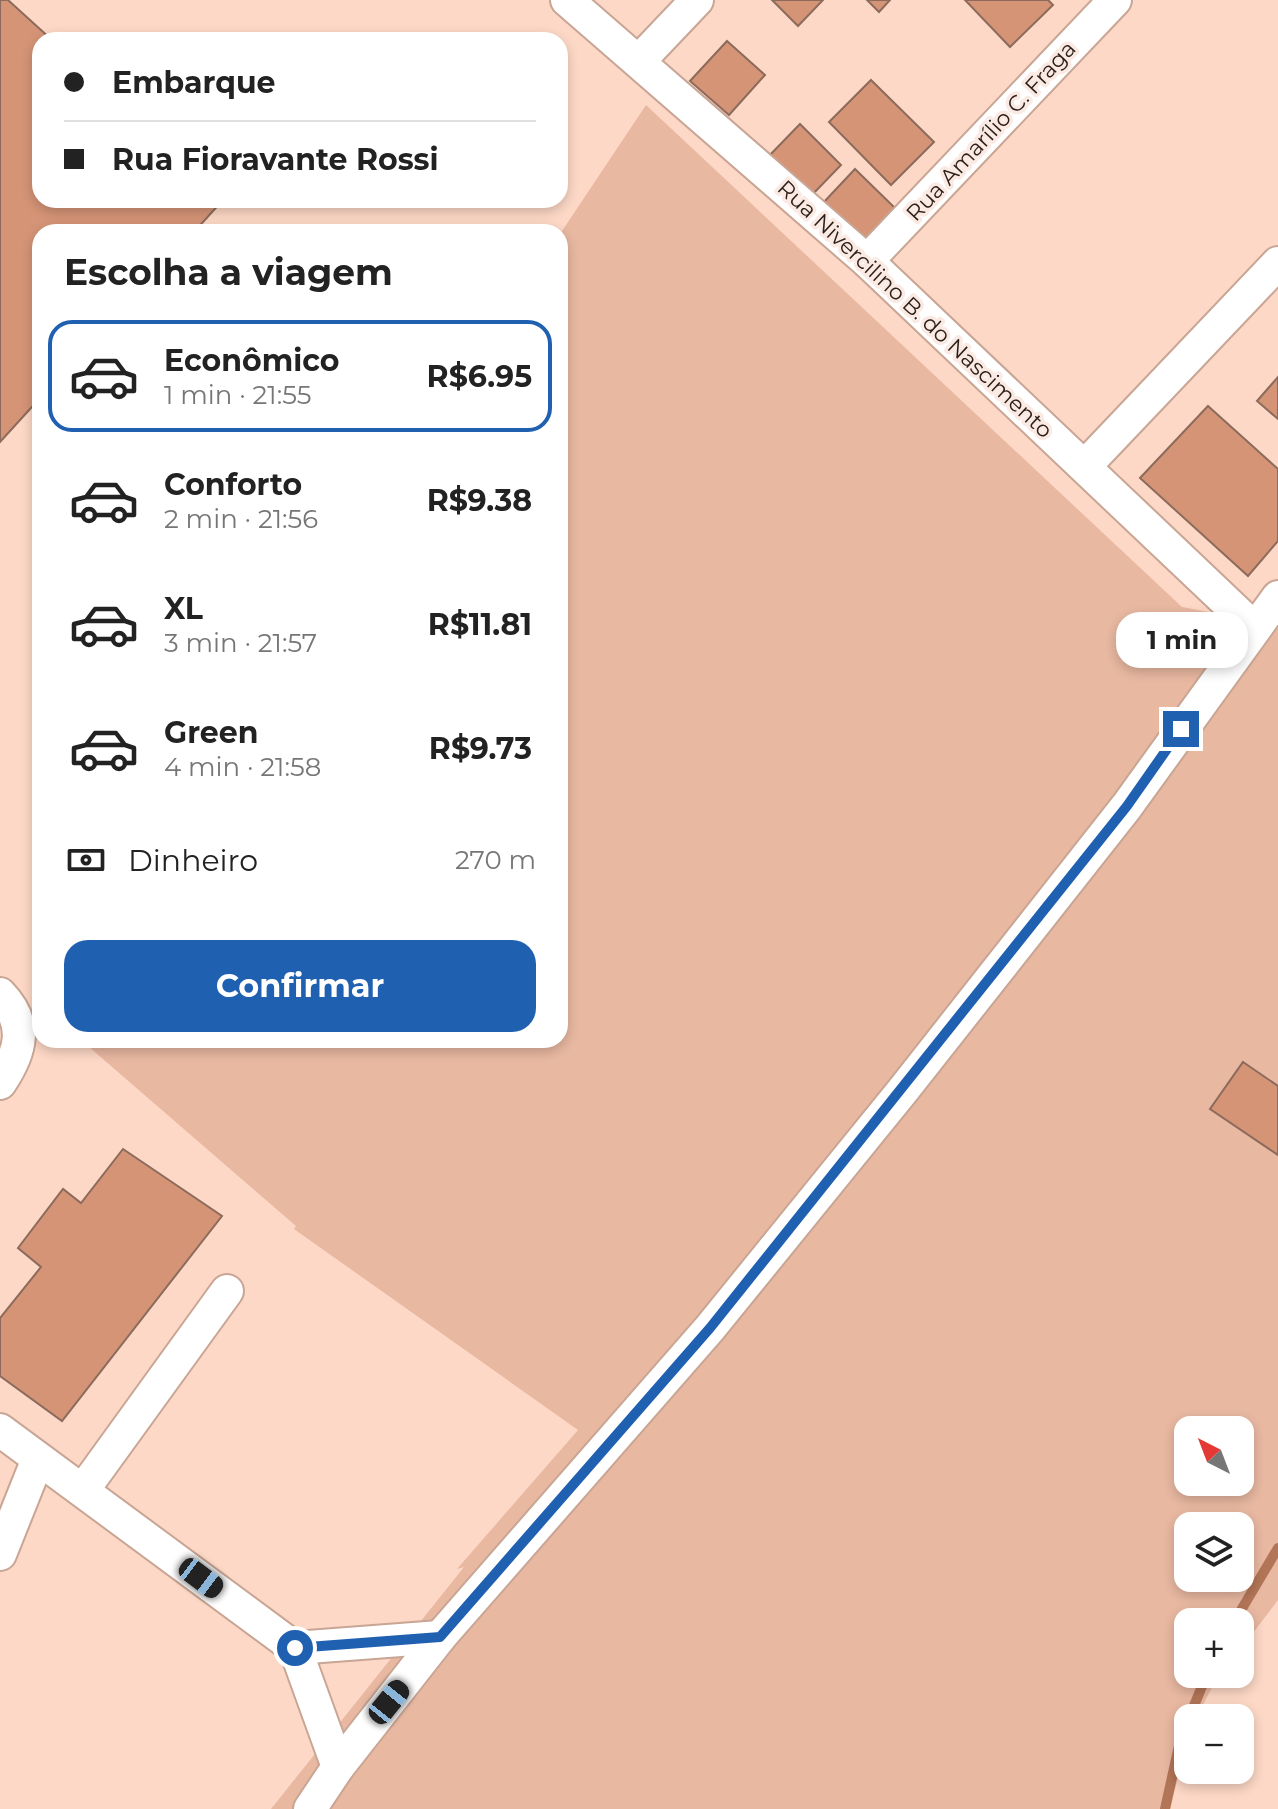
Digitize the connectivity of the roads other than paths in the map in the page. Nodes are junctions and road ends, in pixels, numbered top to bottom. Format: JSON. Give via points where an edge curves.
{"nodes":[{"id":1,"x":567,"y":0,"type":"edge"},
{"id":2,"x":697,"y":0,"type":"edge"},
{"id":3,"x":1115,"y":0,"type":"edge"},
{"id":4,"x":639,"y":61,"type":"junction"},
{"id":5,"x":867,"y":261,"type":"junction"},
{"id":6,"x":1278,"y":263,"type":"edge"},
{"id":7,"x":1085,"y":466,"type":"junction"},
{"id":8,"x":1278,"y":597,"type":"edge"},
{"id":9,"x":1253,"y":627,"type":"junction"},
{"id":10,"x":0,"y":994,"type":"edge"},
{"id":11,"x":0,"y":1083,"type":"edge"},
{"id":12,"x":227,"y":1291,"type":"dead end"},
{"id":13,"x":0,"y":1430,"type":"edge"},
{"id":14,"x":38,"y":1459,"type":"junction"},
{"id":15,"x":83,"y":1490,"type":"junction"},
{"id":16,"x":0,"y":1554,"type":"edge"},
{"id":17,"x":440,"y":1637,"type":"junction"},
{"id":18,"x":295,"y":1648,"type":"junction"},
{"id":19,"x":338,"y":1767,"type":"junction"},
{"id":20,"x":310,"y":1809,"type":"edge"}],
"edges":[{"from":1,"to":4,"type":"street","name":"Rua Nivercilino B. do Nascimento"},
{"from":2,"to":4,"type":"street"},
{"from":3,"to":5,"type":"street","name":"Rua Amarílio C. Fraga"},
{"from":4,"to":5,"type":"street","name":"Rua Nivercilino B. do Nascimento"},
{"from":5,"to":7,"type":"street","name":"Rua Nivercilino B. do Nascimento"},
{"from":6,"to":7,"type":"street"},
{"from":7,"to":9,"type":"street","name":"Rua Nivercilino B. do Nascimento"},
{"from":8,"to":9,"type":"street"},
{"from":9,"to":17,"type":"street","via":[[1127,806],[904,1089],[710,1328]]},
{"from":10,"to":11,"type":"street","via":[[19,1024],[20,1041],[16,1059]]},
{"from":12,"to":15,"type":"street"},
{"from":13,"to":14,"type":"street"},
{"from":14,"to":15,"type":"street"},
{"from":14,"to":16,"type":"street"},
{"from":15,"to":18,"type":"street"},
{"from":17,"to":18,"type":"street"},
{"from":17,"to":19,"type":"street"},
{"from":18,"to":19,"type":"street"},
{"from":19,"to":20,"type":"street"}]}
